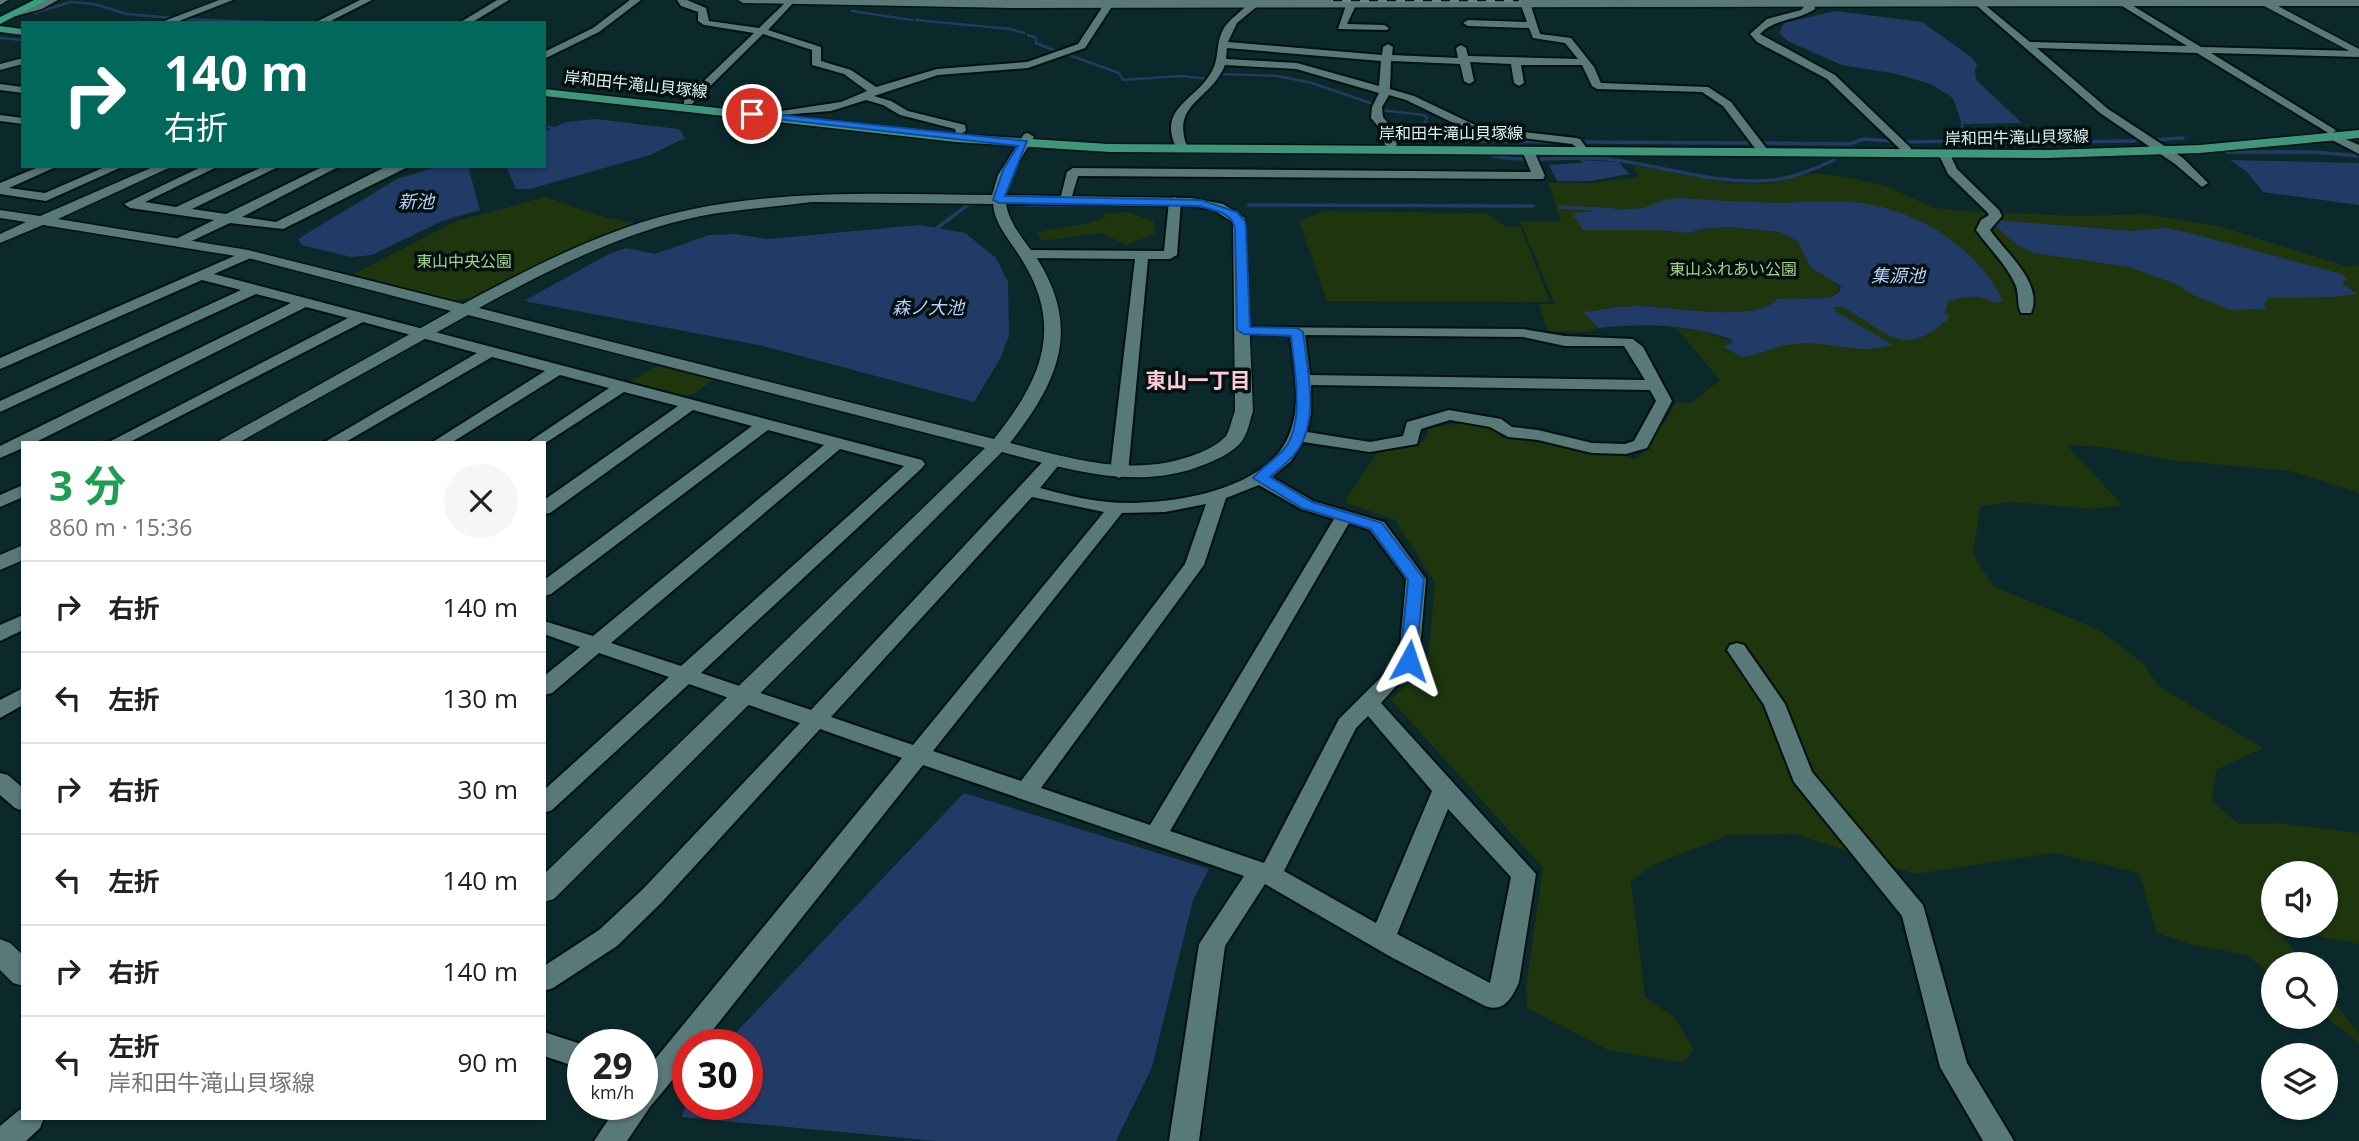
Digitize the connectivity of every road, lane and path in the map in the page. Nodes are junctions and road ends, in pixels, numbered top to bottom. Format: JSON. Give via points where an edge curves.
{"nodes":[{"id":1,"x":11,"y":0,"type":"edge"},
{"id":2,"x":21,"y":0,"type":"edge"},
{"id":3,"x":32,"y":0,"type":"edge"},
{"id":4,"x":228,"y":0,"type":"edge"},
{"id":5,"x":367,"y":0,"type":"edge"},
{"id":6,"x":504,"y":0,"type":"edge"},
{"id":7,"x":636,"y":0,"type":"edge"},
{"id":8,"x":682,"y":0,"type":"edge"},
{"id":9,"x":743,"y":0,"type":"edge"},
{"id":10,"x":792,"y":1,"type":"edge"},
{"id":11,"x":807,"y":1,"type":"edge"},
{"id":12,"x":50,"y":2,"type":"edge"},
{"id":13,"x":1255,"y":2,"type":"edge"},
{"id":14,"x":1525,"y":2,"type":"edge"},
{"id":15,"x":1582,"y":2,"type":"edge"},
{"id":16,"x":1880,"y":2,"type":"edge"},
{"id":17,"x":1946,"y":2,"type":"edge"},
{"id":18,"x":2122,"y":2,"type":"edge"},
{"id":19,"x":2261,"y":2,"type":"edge"},
{"id":20,"x":1347,"y":3,"type":"edge"},
{"id":21,"x":1976,"y":3,"type":"edge"},
{"id":22,"x":2359,"y":3,"type":"edge"},
{"id":23,"x":1,"y":4,"type":"edge"},
{"id":24,"x":1811,"y":4,"type":"junction"},
{"id":25,"x":1108,"y":5,"type":"junction"},
{"id":26,"x":0,"y":18,"type":"edge"},
{"id":27,"x":170,"y":21,"type":"edge"},
{"id":28,"x":323,"y":21,"type":"edge"},
{"id":29,"x":467,"y":21,"type":"edge"},
{"id":30,"x":1468,"y":23,"type":"dead end"},
{"id":31,"x":1530,"y":25,"type":"junction"},
{"id":32,"x":1384,"y":28,"type":"dead end"},
{"id":33,"x":0,"y":32,"type":"edge"},
{"id":34,"x":761,"y":32,"type":"junction"},
{"id":35,"x":21,"y":34,"type":"edge"},
{"id":36,"x":1222,"y":44,"type":"junction"},
{"id":37,"x":2026,"y":45,"type":"junction"},
{"id":38,"x":1461,"y":47,"type":"dead end"},
{"id":39,"x":2199,"y":49,"type":"junction"},
{"id":40,"x":1498,"y":51,"type":"dead end"},
{"id":41,"x":2359,"y":53,"type":"edge"},
{"id":42,"x":546,"y":55,"type":"edge"},
{"id":43,"x":1386,"y":57,"type":"junction"},
{"id":44,"x":1581,"y":58,"type":"junction"},
{"id":45,"x":1464,"y":60,"type":"junction"},
{"id":46,"x":1515,"y":61,"type":"junction"},
{"id":47,"x":21,"y":62,"type":"edge"},
{"id":48,"x":1221,"y":62,"type":"junction"},
{"id":49,"x":0,"y":67,"type":"edge"},
{"id":50,"x":1430,"y":71,"type":"dead end"},
{"id":51,"x":1469,"y":81,"type":"dead end"},
{"id":52,"x":1519,"y":83,"type":"dead end"},
{"id":53,"x":0,"y":87,"type":"edge"},
{"id":54,"x":21,"y":90,"type":"edge"},
{"id":55,"x":546,"y":90,"type":"edge"},
{"id":56,"x":546,"y":90,"type":"edge"},
{"id":57,"x":1385,"y":92,"type":"junction"},
{"id":58,"x":870,"y":94,"type":"junction"},
{"id":59,"x":688,"y":102,"type":"junction"},
{"id":60,"x":785,"y":113,"type":"junction"},
{"id":61,"x":0,"y":118,"type":"edge"},
{"id":62,"x":21,"y":121,"type":"edge"},
{"id":63,"x":2359,"y":127,"type":"edge"},
{"id":64,"x":960,"y":131,"type":"junction"},
{"id":65,"x":2332,"y":134,"type":"junction"},
{"id":66,"x":2359,"y":134,"type":"edge"},
{"id":67,"x":1026,"y":140,"type":"junction"},
{"id":68,"x":1391,"y":145,"type":"junction"},
{"id":69,"x":1180,"y":146,"type":"junction"},
{"id":70,"x":1580,"y":147,"type":"junction"},
{"id":71,"x":2156,"y":148,"type":"junction"},
{"id":72,"x":1761,"y":149,"type":"junction"},
{"id":73,"x":1907,"y":150,"type":"junction"},
{"id":74,"x":2359,"y":150,"type":"edge"},
{"id":75,"x":1528,"y":151,"type":"junction"},
{"id":76,"x":1945,"y":155,"type":"junction"},
{"id":77,"x":47,"y":168,"type":"edge"},
{"id":78,"x":113,"y":168,"type":"edge"},
{"id":79,"x":162,"y":168,"type":"edge"},
{"id":80,"x":209,"y":168,"type":"edge"},
{"id":81,"x":270,"y":168,"type":"edge"},
{"id":82,"x":330,"y":168,"type":"edge"},
{"id":83,"x":395,"y":168,"type":"edge"},
{"id":84,"x":2202,"y":183,"type":"dead end"},
{"id":85,"x":0,"y":189,"type":"edge"},
{"id":86,"x":999,"y":200,"type":"junction"},
{"id":87,"x":1066,"y":200,"type":"junction"},
{"id":88,"x":1175,"y":201,"type":"junction"},
{"id":89,"x":178,"y":211,"type":"junction"},
{"id":90,"x":0,"y":214,"type":"edge"},
{"id":91,"x":228,"y":219,"type":"junction"},
{"id":92,"x":42,"y":221,"type":"junction"},
{"id":93,"x":0,"y":240,"type":"edge"},
{"id":94,"x":181,"y":242,"type":"junction"},
{"id":95,"x":248,"y":254,"type":"junction"},
{"id":96,"x":1027,"y":254,"type":"junction"},
{"id":97,"x":1142,"y":255,"type":"junction"},
{"id":98,"x":201,"y":275,"type":"junction"},
{"id":99,"x":255,"y":289,"type":"junction"},
{"id":100,"x":305,"y":302,"type":"junction"},
{"id":101,"x":2026,"y":310,"type":"dead end"},
{"id":102,"x":464,"y":311,"type":"junction"},
{"id":103,"x":362,"y":317,"type":"junction"},
{"id":104,"x":1244,"y":330,"type":"junction"},
{"id":105,"x":1297,"y":332,"type":"junction"},
{"id":106,"x":425,"y":333,"type":"junction"},
{"id":107,"x":491,"y":351,"type":"junction"},
{"id":108,"x":0,"y":364,"type":"edge"},
{"id":109,"x":558,"y":369,"type":"junction"},
{"id":110,"x":1302,"y":380,"type":"junction"},
{"id":111,"x":1656,"y":385,"type":"junction"},
{"id":112,"x":622,"y":386,"type":"junction"},
{"id":113,"x":691,"y":404,"type":"junction"},
{"id":114,"x":0,"y":407,"type":"edge"},
{"id":115,"x":764,"y":425,"type":"junction"},
{"id":116,"x":1298,"y":436,"type":"junction"},
{"id":117,"x":0,"y":437,"type":"edge"},
{"id":118,"x":27,"y":441,"type":"edge"},
{"id":119,"x":119,"y":441,"type":"edge"},
{"id":120,"x":228,"y":441,"type":"edge"},
{"id":121,"x":334,"y":441,"type":"edge"},
{"id":122,"x":442,"y":441,"type":"edge"},
{"id":123,"x":538,"y":441,"type":"edge"},
{"id":124,"x":21,"y":444,"type":"edge"},
{"id":125,"x":836,"y":444,"type":"junction"},
{"id":126,"x":998,"y":446,"type":"junction"},
{"id":127,"x":0,"y":453,"type":"edge"},
{"id":128,"x":1054,"y":460,"type":"junction"},
{"id":129,"x":1119,"y":473,"type":"junction"},
{"id":130,"x":1260,"y":478,"type":"junction"},
{"id":131,"x":21,"y":491,"type":"edge"},
{"id":132,"x":1028,"y":491,"type":"junction"},
{"id":133,"x":1218,"y":496,"type":"junction"},
{"id":134,"x":0,"y":502,"type":"edge"},
{"id":135,"x":546,"y":508,"type":"edge"},
{"id":136,"x":1117,"y":508,"type":"junction"},
{"id":137,"x":1345,"y":515,"type":"junction"},
{"id":138,"x":21,"y":552,"type":"edge"},
{"id":139,"x":0,"y":564,"type":"edge"},
{"id":140,"x":546,"y":588,"type":"edge"},
{"id":141,"x":21,"y":622,"type":"edge"},
{"id":142,"x":546,"y":628,"type":"edge"},
{"id":143,"x":0,"y":634,"type":"edge"},
{"id":144,"x":595,"y":645,"type":"junction"},
{"id":145,"x":1737,"y":650,"type":"dead end"},
{"id":146,"x":686,"y":676,"type":"junction"},
{"id":147,"x":546,"y":686,"type":"edge"},
{"id":148,"x":21,"y":696,"type":"edge"},
{"id":149,"x":744,"y":696,"type":"junction"},
{"id":150,"x":1367,"y":701,"type":"junction"},
{"id":151,"x":0,"y":710,"type":"edge"},
{"id":152,"x":817,"y":720,"type":"junction"},
{"id":153,"x":916,"y":754,"type":"junction"},
{"id":154,"x":1444,"y":790,"type":"junction"},
{"id":155,"x":1026,"y":791,"type":"junction"},
{"id":156,"x":546,"y":802,"type":"edge"},
{"id":157,"x":1156,"y":835,"type":"junction"},
{"id":158,"x":1265,"y":873,"type":"junction"},
{"id":159,"x":546,"y":889,"type":"edge"},
{"id":160,"x":1382,"y":939,"type":"junction"},
{"id":161,"x":0,"y":951,"type":"edge"},
{"id":162,"x":21,"y":972,"type":"edge"},
{"id":163,"x":546,"y":979,"type":"edge"},
{"id":164,"x":546,"y":1045,"type":"edge"},
{"id":165,"x":567,"y":1052,"type":"edge"},
{"id":166,"x":658,"y":1074,"type":"edge"},
{"id":167,"x":28,"y":1120,"type":"edge"},
{"id":168,"x":624,"y":1120,"type":"edge"},
{"id":169,"x":5,"y":1141,"type":"edge"},
{"id":170,"x":609,"y":1141,"type":"edge"},
{"id":171,"x":1184,"y":1141,"type":"edge"},
{"id":172,"x":1999,"y":1141,"type":"edge"}],
"edges":[{"from":1,"to":23,"type":"highway"},
{"from":2,"to":23,"type":"highway"},
{"from":3,"to":26,"type":"highway"},
{"from":4,"to":27,"type":"street"},
{"from":5,"to":28,"type":"street"},
{"from":6,"to":29,"type":"street"},
{"from":7,"to":42,"type":"street","via":[[596,30]]},
{"from":8,"to":34,"type":"street","via":[[703,10],[707,23]]},
{"from":9,"to":10,"type":"street"},
{"from":10,"to":11,"type":"street"},
{"from":10,"to":34,"type":"street"},
{"from":11,"to":25,"type":"street"},
{"from":12,"to":26,"type":"highway"},
{"from":13,"to":20,"type":"street"},
{"from":13,"to":25,"type":"street"},
{"from":13,"to":36,"type":"street","via":[[1234,20]]},
{"from":14,"to":15,"type":"street"},
{"from":14,"to":20,"type":"street"},
{"from":14,"to":31,"type":"street"},
{"from":15,"to":24,"type":"street"},
{"from":16,"to":17,"type":"street"},
{"from":16,"to":24,"type":"street"},
{"from":17,"to":21,"type":"street"},
{"from":18,"to":19,"type":"street"},
{"from":18,"to":21,"type":"street"},
{"from":18,"to":39,"type":"street"},
{"from":19,"to":22,"type":"street"},
{"from":19,"to":41,"type":"street"},
{"from":20,"to":32,"type":"street","via":[[1341,27]]},
{"from":21,"to":37,"type":"street"},
{"from":24,"to":73,"type":"street","via":[[1805,13],[1772,19],[1755,34],[1831,78]]},
{"from":25,"to":58,"type":"street","via":[[1083,46],[1028,65],[937,72]]},
{"from":30,"to":31,"type":"street"},
{"from":31,"to":44,"type":"street","via":[[1538,37],[1568,40]]},
{"from":33,"to":35,"type":"main road"},
{"from":34,"to":58,"type":"street","via":[[810,45],[817,49],[816,64],[862,78]]},
{"from":34,"to":59,"type":"street"},
{"from":36,"to":43,"type":"street"},
{"from":36,"to":48,"type":"street"},
{"from":37,"to":39,"type":"street"},
{"from":37,"to":71,"type":"street"},
{"from":38,"to":45,"type":"street"},
{"from":39,"to":41,"type":"street"},
{"from":39,"to":65,"type":"street"},
{"from":40,"to":44,"type":"street"},
{"from":43,"to":45,"type":"street"},
{"from":43,"to":50,"type":"street"},
{"from":43,"to":57,"type":"street"},
{"from":44,"to":46,"type":"street"},
{"from":44,"to":72,"type":"street","via":[[1598,86],[1704,89],[1727,104]]},
{"from":45,"to":46,"type":"street"},
{"from":45,"to":51,"type":"street"},
{"from":46,"to":52,"type":"street"},
{"from":47,"to":49,"type":"street"},
{"from":48,"to":57,"type":"street","via":[[1289,65]]},
{"from":48,"to":69,"type":"street","via":[[1177,118]]},
{"from":53,"to":54,"type":"street"},
{"from":55,"to":59,"type":"main road","name":"岸和田牛滝山貝塚線"},
{"from":56,"to":67,"type":"main road","name":"岸和田牛滝山貝塚線"},
{"from":57,"to":68,"type":"street","via":[[1377,118],[1388,130]]},
{"from":57,"to":70,"type":"street","via":[[1410,98],[1476,130],[1576,141]]},
{"from":58,"to":60,"type":"street","via":[[828,107]]},
{"from":58,"to":64,"type":"street","via":[[904,113],[961,127]]},
{"from":59,"to":60,"type":"main road","name":"岸和田牛滝山貝塚線"},
{"from":60,"to":64,"type":"main road","name":"岸和田牛滝山貝塚線"},
{"from":61,"to":62,"type":"street"},
{"from":63,"to":65,"type":"main road","name":"岸和田牛滝山貝塚線"},
{"from":64,"to":67,"type":"main road","name":"岸和田牛滝山貝塚線"},
{"from":65,"to":66,"type":"main road","name":"岸和田牛滝山貝塚線"},
{"from":65,"to":71,"type":"main road","name":"岸和田牛滝山貝塚線"},
{"from":65,"to":74,"type":"street"},
{"from":67,"to":69,"type":"main road","name":"岸和田牛滝山貝塚線"},
{"from":67,"to":86,"type":"street","via":[[1009,168]]},
{"from":68,"to":69,"type":"main road","name":"岸和田牛滝山貝塚線"},
{"from":68,"to":70,"type":"main road","name":"岸和田牛滝山貝塚線"},
{"from":69,"to":75,"type":"main road","name":"岸和田牛滝山貝塚線"},
{"from":70,"to":72,"type":"main road","name":"岸和田牛滝山貝塚線"},
{"from":71,"to":73,"type":"main road","name":"岸和田牛滝山貝塚線"},
{"from":71,"to":76,"type":"main road","name":"岸和田牛滝山貝塚線"},
{"from":71,"to":84,"type":"street","via":[[2179,161]]},
{"from":72,"to":73,"type":"main road","name":"岸和田牛滝山貝塚線"},
{"from":75,"to":76,"type":"main road","name":"岸和田牛滝山貝塚線"},
{"from":75,"to":87,"type":"street","via":[[1539,176],[1073,172]]},
{"from":76,"to":101,"type":"street","via":[[1952,171],[1993,210],[1996,216],[1983,230],[2019,279],[2028,297]]},
{"from":77,"to":85,"type":"street"},
{"from":78,"to":85,"type":"street","via":[[46,197]]},
{"from":79,"to":92,"type":"street"},
{"from":80,"to":89,"type":"street","via":[[130,204]]},
{"from":81,"to":89,"type":"street"},
{"from":82,"to":91,"type":"street"},
{"from":83,"to":91,"type":"street","via":[[278,226]]},
{"from":86,"to":87,"type":"street"},
{"from":86,"to":96,"type":"street","via":[[1008,229]]},
{"from":86,"to":102,"type":"street","via":[[812,198],[700,212],[595,244]]},
{"from":87,"to":88,"type":"street"},
{"from":88,"to":97,"type":"street","via":[[1170,255]]},
{"from":88,"to":104,"type":"street","via":[[1212,205],[1240,221]]},
{"from":89,"to":91,"type":"street"},
{"from":90,"to":92,"type":"street"},
{"from":91,"to":94,"type":"street"},
{"from":92,"to":93,"type":"street"},
{"from":92,"to":94,"type":"street"},
{"from":94,"to":95,"type":"street"},
{"from":95,"to":98,"type":"street"},
{"from":95,"to":102,"type":"street"},
{"from":96,"to":97,"type":"street"},
{"from":96,"to":126,"type":"street","via":[[1053,302],[1054,343],[1038,391]]},
{"from":97,"to":129,"type":"street"},
{"from":98,"to":99,"type":"street"},
{"from":98,"to":108,"type":"street"},
{"from":99,"to":100,"type":"street"},
{"from":99,"to":114,"type":"street"},
{"from":100,"to":103,"type":"street"},
{"from":100,"to":118,"type":"street"},
{"from":102,"to":106,"type":"street"},
{"from":102,"to":126,"type":"street"},
{"from":103,"to":106,"type":"street"},
{"from":103,"to":119,"type":"street"},
{"from":104,"to":105,"type":"street"},
{"from":104,"to":129,"type":"street","via":[[1244,411],[1234,439],[1213,454],[1178,468]]},
{"from":105,"to":110,"type":"street"},
{"from":105,"to":111,"type":"street","via":[[1523,333],[1564,341],[1628,342]]},
{"from":106,"to":107,"type":"street"},
{"from":106,"to":120,"type":"street"},
{"from":107,"to":109,"type":"street"},
{"from":107,"to":121,"type":"street"},
{"from":109,"to":112,"type":"street"},
{"from":109,"to":122,"type":"street"},
{"from":110,"to":111,"type":"street"},
{"from":110,"to":116,"type":"street"},
{"from":111,"to":116,"type":"street","via":[[1664,401],[1641,444],[1633,448],[1592,447],[1508,432],[1496,423],[1449,415],[1413,426],[1410,440],[1370,447]]},
{"from":112,"to":113,"type":"street"},
{"from":112,"to":123,"type":"street"},
{"from":113,"to":115,"type":"street"},
{"from":113,"to":135,"type":"street"},
{"from":115,"to":125,"type":"street"},
{"from":115,"to":140,"type":"street"},
{"from":116,"to":130,"type":"street","via":[[1291,450]]},
{"from":117,"to":124,"type":"street"},
{"from":124,"to":127,"type":"street"},
{"from":125,"to":144,"type":"street"},
{"from":125,"to":146,"type":"street","via":[[916,464]]},
{"from":126,"to":128,"type":"street"},
{"from":126,"to":149,"type":"street"},
{"from":128,"to":129,"type":"street"},
{"from":128,"to":132,"type":"street"},
{"from":130,"to":133,"type":"street"},
{"from":130,"to":137,"type":"street","via":[[1307,505]]},
{"from":131,"to":134,"type":"street"},
{"from":132,"to":136,"type":"street"},
{"from":132,"to":152,"type":"street"},
{"from":133,"to":136,"type":"street"},
{"from":133,"to":155,"type":"street","via":[[1194,565]]},
{"from":136,"to":153,"type":"street"},
{"from":137,"to":150,"type":"street","via":[[1377,526],[1416,579],[1409,661]]},
{"from":137,"to":157,"type":"street"},
{"from":138,"to":139,"type":"street"},
{"from":141,"to":143,"type":"street"},
{"from":142,"to":144,"type":"street"},
{"from":144,"to":146,"type":"street"},
{"from":144,"to":147,"type":"street"},
{"from":145,"to":172,"type":"street","via":[[1774,704],[1802,776],[1914,912],[1954,1067]]},
{"from":146,"to":149,"type":"street"},
{"from":146,"to":156,"type":"street"},
{"from":148,"to":151,"type":"street"},
{"from":149,"to":152,"type":"street"},
{"from":149,"to":159,"type":"street"},
{"from":150,"to":154,"type":"street"},
{"from":150,"to":158,"type":"street","via":[[1347,724]]},
{"from":152,"to":153,"type":"street"},
{"from":152,"to":163,"type":"street","via":[[643,905],[608,938]]},
{"from":153,"to":155,"type":"street"},
{"from":153,"to":166,"type":"street"},
{"from":154,"to":160,"type":"street"},
{"from":154,"to":160,"type":"street","via":[[1524,874],[1506,982],[1495,998]]},
{"from":155,"to":157,"type":"street"},
{"from":157,"to":158,"type":"street"},
{"from":158,"to":160,"type":"street"},
{"from":158,"to":171,"type":"street","via":[[1212,944]]},
{"from":161,"to":162,"type":"street"},
{"from":164,"to":165,"type":"street"},
{"from":167,"to":169,"type":"street"},
{"from":168,"to":170,"type":"street"}]}
